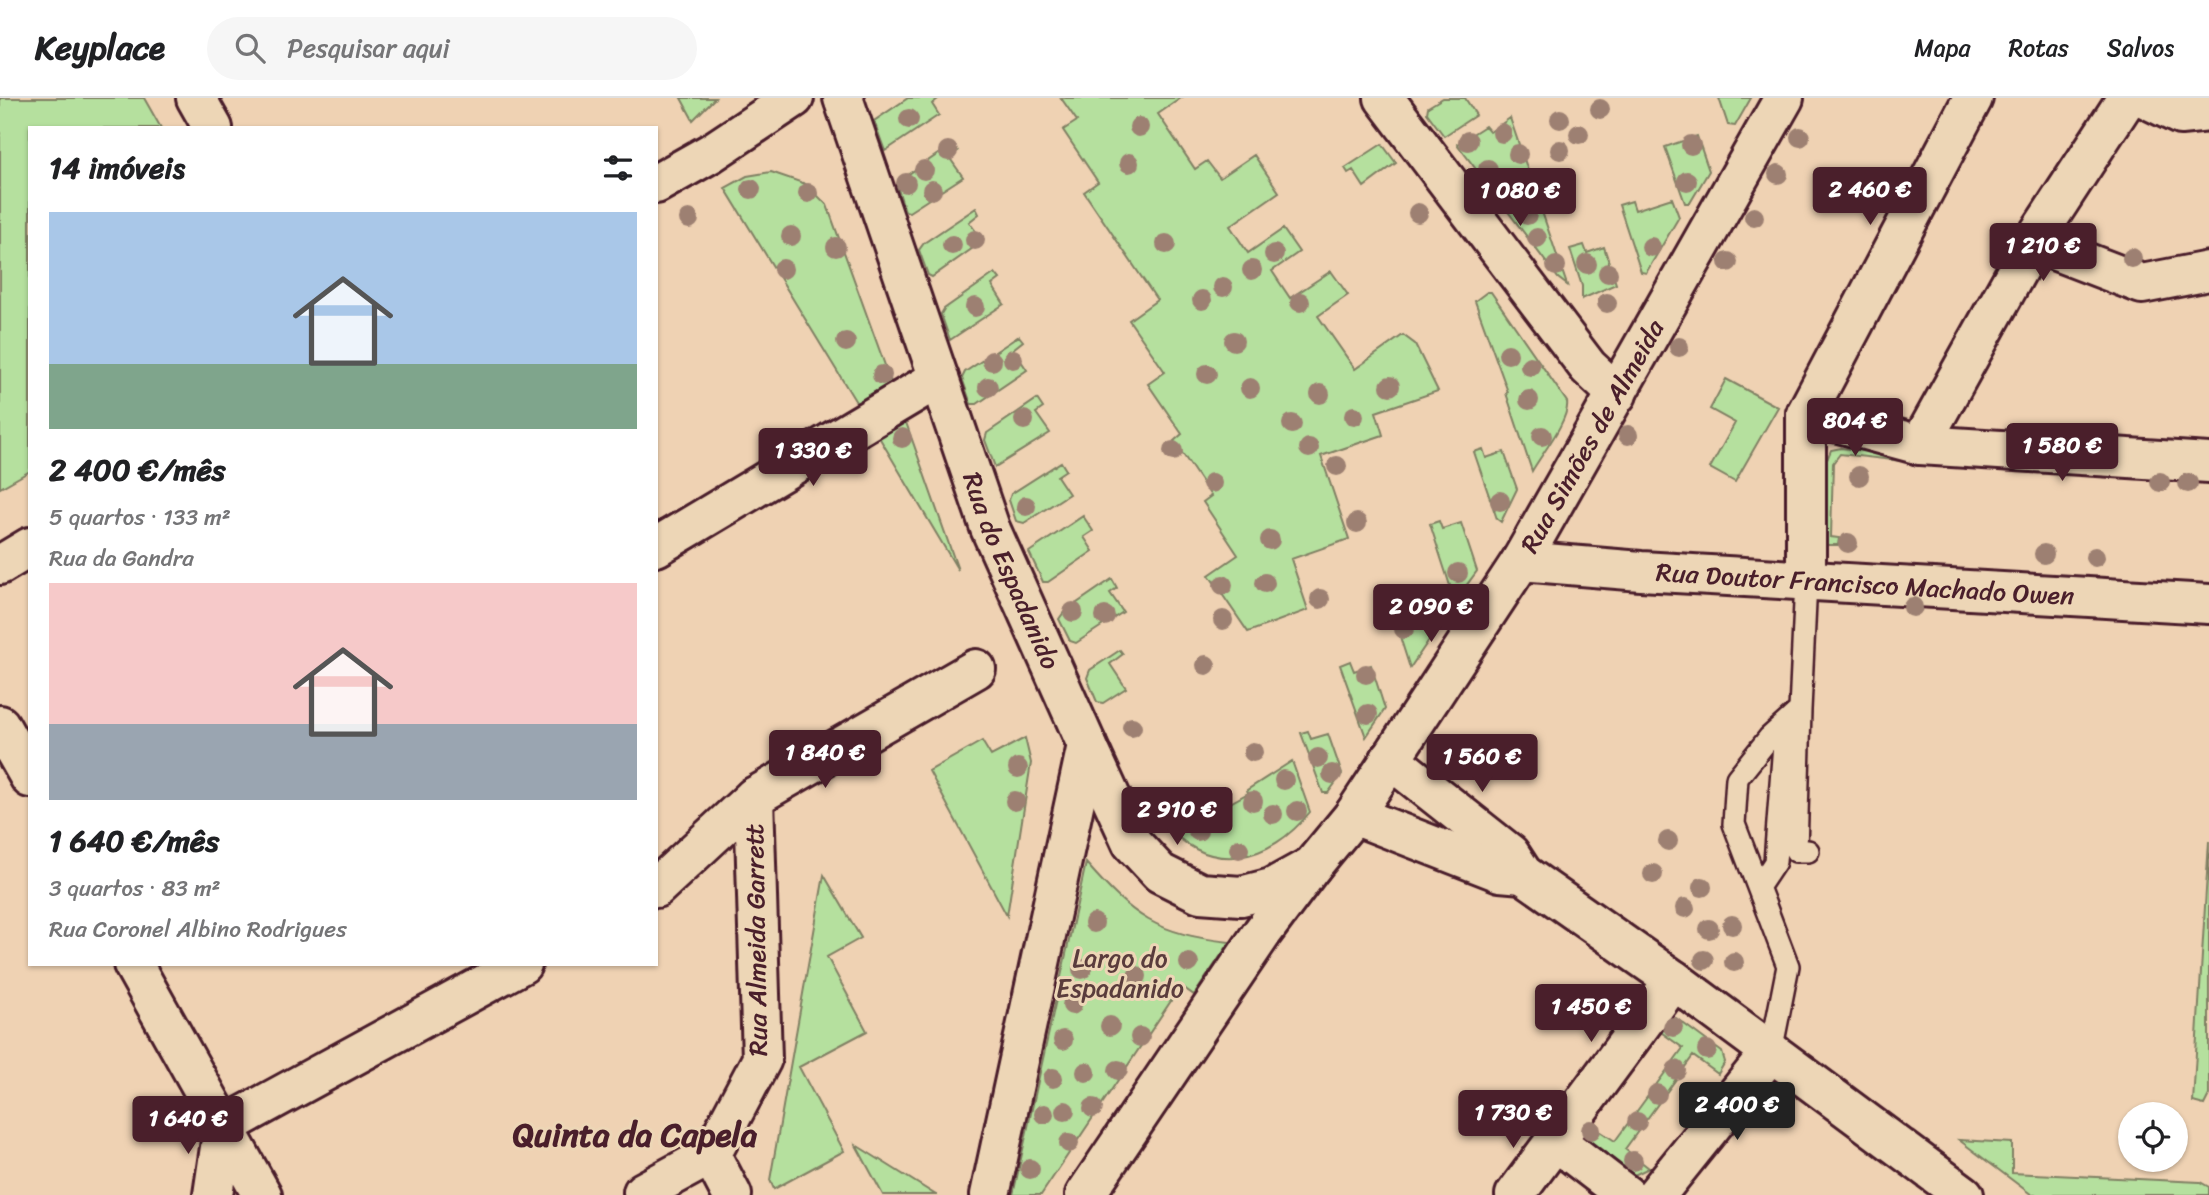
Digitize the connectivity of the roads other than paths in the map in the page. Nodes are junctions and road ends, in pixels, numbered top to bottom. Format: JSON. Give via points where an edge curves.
{"nodes":[{"id":1,"x":196,"y":98,"type":"edge"},
{"id":2,"x":794,"y":98,"type":"edge"},
{"id":3,"x":843,"y":98,"type":"edge"},
{"id":4,"x":1384,"y":98,"type":"edge"},
{"id":5,"x":1784,"y":98,"type":"edge"},
{"id":6,"x":1973,"y":98,"type":"edge"},
{"id":7,"x":2127,"y":98,"type":"edge"},
{"id":8,"x":2145,"y":98,"type":"edge"},
{"id":9,"x":2209,"y":112,"type":"edge"},
{"id":10,"x":212,"y":126,"type":"edge"},
{"id":11,"x":658,"y":183,"type":"edge"},
{"id":12,"x":2033,"y":242,"type":"junction"},
{"id":13,"x":2209,"y":271,"type":"edge"},
{"id":14,"x":939,"y":378,"type":"junction"},
{"id":15,"x":1617,"y":394,"type":"junction"},
{"id":16,"x":1805,"y":414,"type":"junction"},
{"id":17,"x":1920,"y":444,"type":"junction"},
{"id":18,"x":2209,"y":463,"type":"edge"},
{"id":19,"x":658,"y":546,"type":"edge"},
{"id":20,"x":28,"y":548,"type":"edge"},
{"id":21,"x":1521,"y":561,"type":"junction"},
{"id":22,"x":0,"y":565,"type":"edge"},
{"id":23,"x":1806,"y":581,"type":"junction"},
{"id":24,"x":2209,"y":604,"type":"edge"},
{"id":25,"x":975,"y":669,"type":"dead end"},
{"id":26,"x":1800,"y":710,"type":"junction"},
{"id":27,"x":0,"y":724,"type":"edge"},
{"id":28,"x":1784,"y":744,"type":"dead end"},
{"id":29,"x":1087,"y":745,"type":"junction"},
{"id":30,"x":1390,"y":759,"type":"junction"},
{"id":31,"x":28,"y":774,"type":"edge"},
{"id":32,"x":754,"y":797,"type":"junction"},
{"id":33,"x":1354,"y":815,"type":"junction"},
{"id":34,"x":1808,"y":851,"type":"dead end"},
{"id":35,"x":1312,"y":866,"type":"junction"},
{"id":36,"x":1523,"y":874,"type":"junction"},
{"id":37,"x":658,"y":886,"type":"edge"},
{"id":38,"x":1759,"y":886,"type":"junction"},
{"id":39,"x":134,"y":966,"type":"edge"},
{"id":40,"x":518,"y":966,"type":"edge"},
{"id":41,"x":1674,"y":980,"type":"junction"},
{"id":42,"x":1771,"y":1052,"type":"junction"},
{"id":43,"x":223,"y":1127,"type":"junction"},
{"id":44,"x":1557,"y":1142,"type":"junction"},
{"id":45,"x":711,"y":1155,"type":"junction"},
{"id":46,"x":643,"y":1192,"type":"dead end"},
{"id":47,"x":213,"y":1195,"type":"edge"},
{"id":48,"x":262,"y":1195,"type":"edge"},
{"id":49,"x":732,"y":1195,"type":"edge"},
{"id":50,"x":990,"y":1195,"type":"edge"},
{"id":51,"x":1085,"y":1195,"type":"edge"},
{"id":52,"x":1516,"y":1195,"type":"edge"},
{"id":53,"x":1626,"y":1195,"type":"edge"},
{"id":54,"x":1656,"y":1195,"type":"edge"},
{"id":55,"x":1964,"y":1195,"type":"edge"}],
"edges":[{"from":1,"to":10,"type":"street"},
{"from":2,"to":11,"type":"street"},
{"from":3,"to":14,"type":"street","name":"Rua do Espadanido"},
{"from":4,"to":15,"type":"street","via":[[1588,368]]},
{"from":5,"to":15,"type":"street","name":"Rua Simões de Almeida"},
{"from":6,"to":16,"type":"street"},
{"from":7,"to":12,"type":"street"},
{"from":8,"to":9,"type":"street","via":[[2180,115]]},
{"from":12,"to":13,"type":"street","via":[[2142,284]]},
{"from":12,"to":17,"type":"street"},
{"from":14,"to":19,"type":"street"},
{"from":14,"to":29,"type":"street","name":"Rua do Espadanido","via":[[990,528]]},
{"from":15,"to":21,"type":"street","name":"Rua Simões de Almeida"},
{"from":16,"to":17,"type":"street"},
{"from":16,"to":23,"type":"street"},
{"from":17,"to":18,"type":"street"},
{"from":20,"to":22,"type":"street"},
{"from":21,"to":23,"type":"street","name":"Rua Doutor Francisco Machado Owen"},
{"from":21,"to":30,"type":"street","name":"Rua Simões de Almeida"},
{"from":23,"to":24,"type":"street","name":"Rua Doutor Francisco Machado Owen"},
{"from":23,"to":26,"type":"lane"},
{"from":25,"to":32,"type":"street","name":"Rua Almeida Garrett"},
{"from":26,"to":34,"type":"lane","via":[[1796,851]]},
{"from":26,"to":38,"type":"lane","via":[[1769,738],[1737,778],[1734,824]]},
{"from":27,"to":31,"type":"street"},
{"from":28,"to":38,"type":"lane","via":[[1775,862]]},
{"from":29,"to":35,"type":"street","name":"Rua do Espadanido","via":[[1132,843],[1160,873],[1199,893],[1241,896],[1272,888]]},
{"from":29,"to":50,"type":"street"},
{"from":30,"to":33,"type":"street","name":"Rua Simões de Almeida"},
{"from":30,"to":36,"type":"street","via":[[1510,854]]},
{"from":32,"to":37,"type":"street","name":"Rua Almeida Garrett"},
{"from":32,"to":45,"type":"street","name":"Rua Almeida Garrett","via":[[762,1059]]},
{"from":33,"to":35,"type":"street","name":"Rua Simões de Almeida"},
{"from":33,"to":36,"type":"street","via":[[1500,872]]},
{"from":35,"to":51,"type":"street"},
{"from":36,"to":41,"type":"street"},
{"from":38,"to":42,"type":"lane","via":[[1788,966]]},
{"from":39,"to":43,"type":"street"},
{"from":40,"to":43,"type":"street"},
{"from":41,"to":42,"type":"street"},
{"from":41,"to":44,"type":"street"},
{"from":42,"to":54,"type":"street"},
{"from":42,"to":55,"type":"street"},
{"from":43,"to":47,"type":"street"},
{"from":43,"to":48,"type":"street"},
{"from":44,"to":52,"type":"street"},
{"from":44,"to":53,"type":"street"},
{"from":45,"to":46,"type":"street"},
{"from":45,"to":49,"type":"street"}]}
